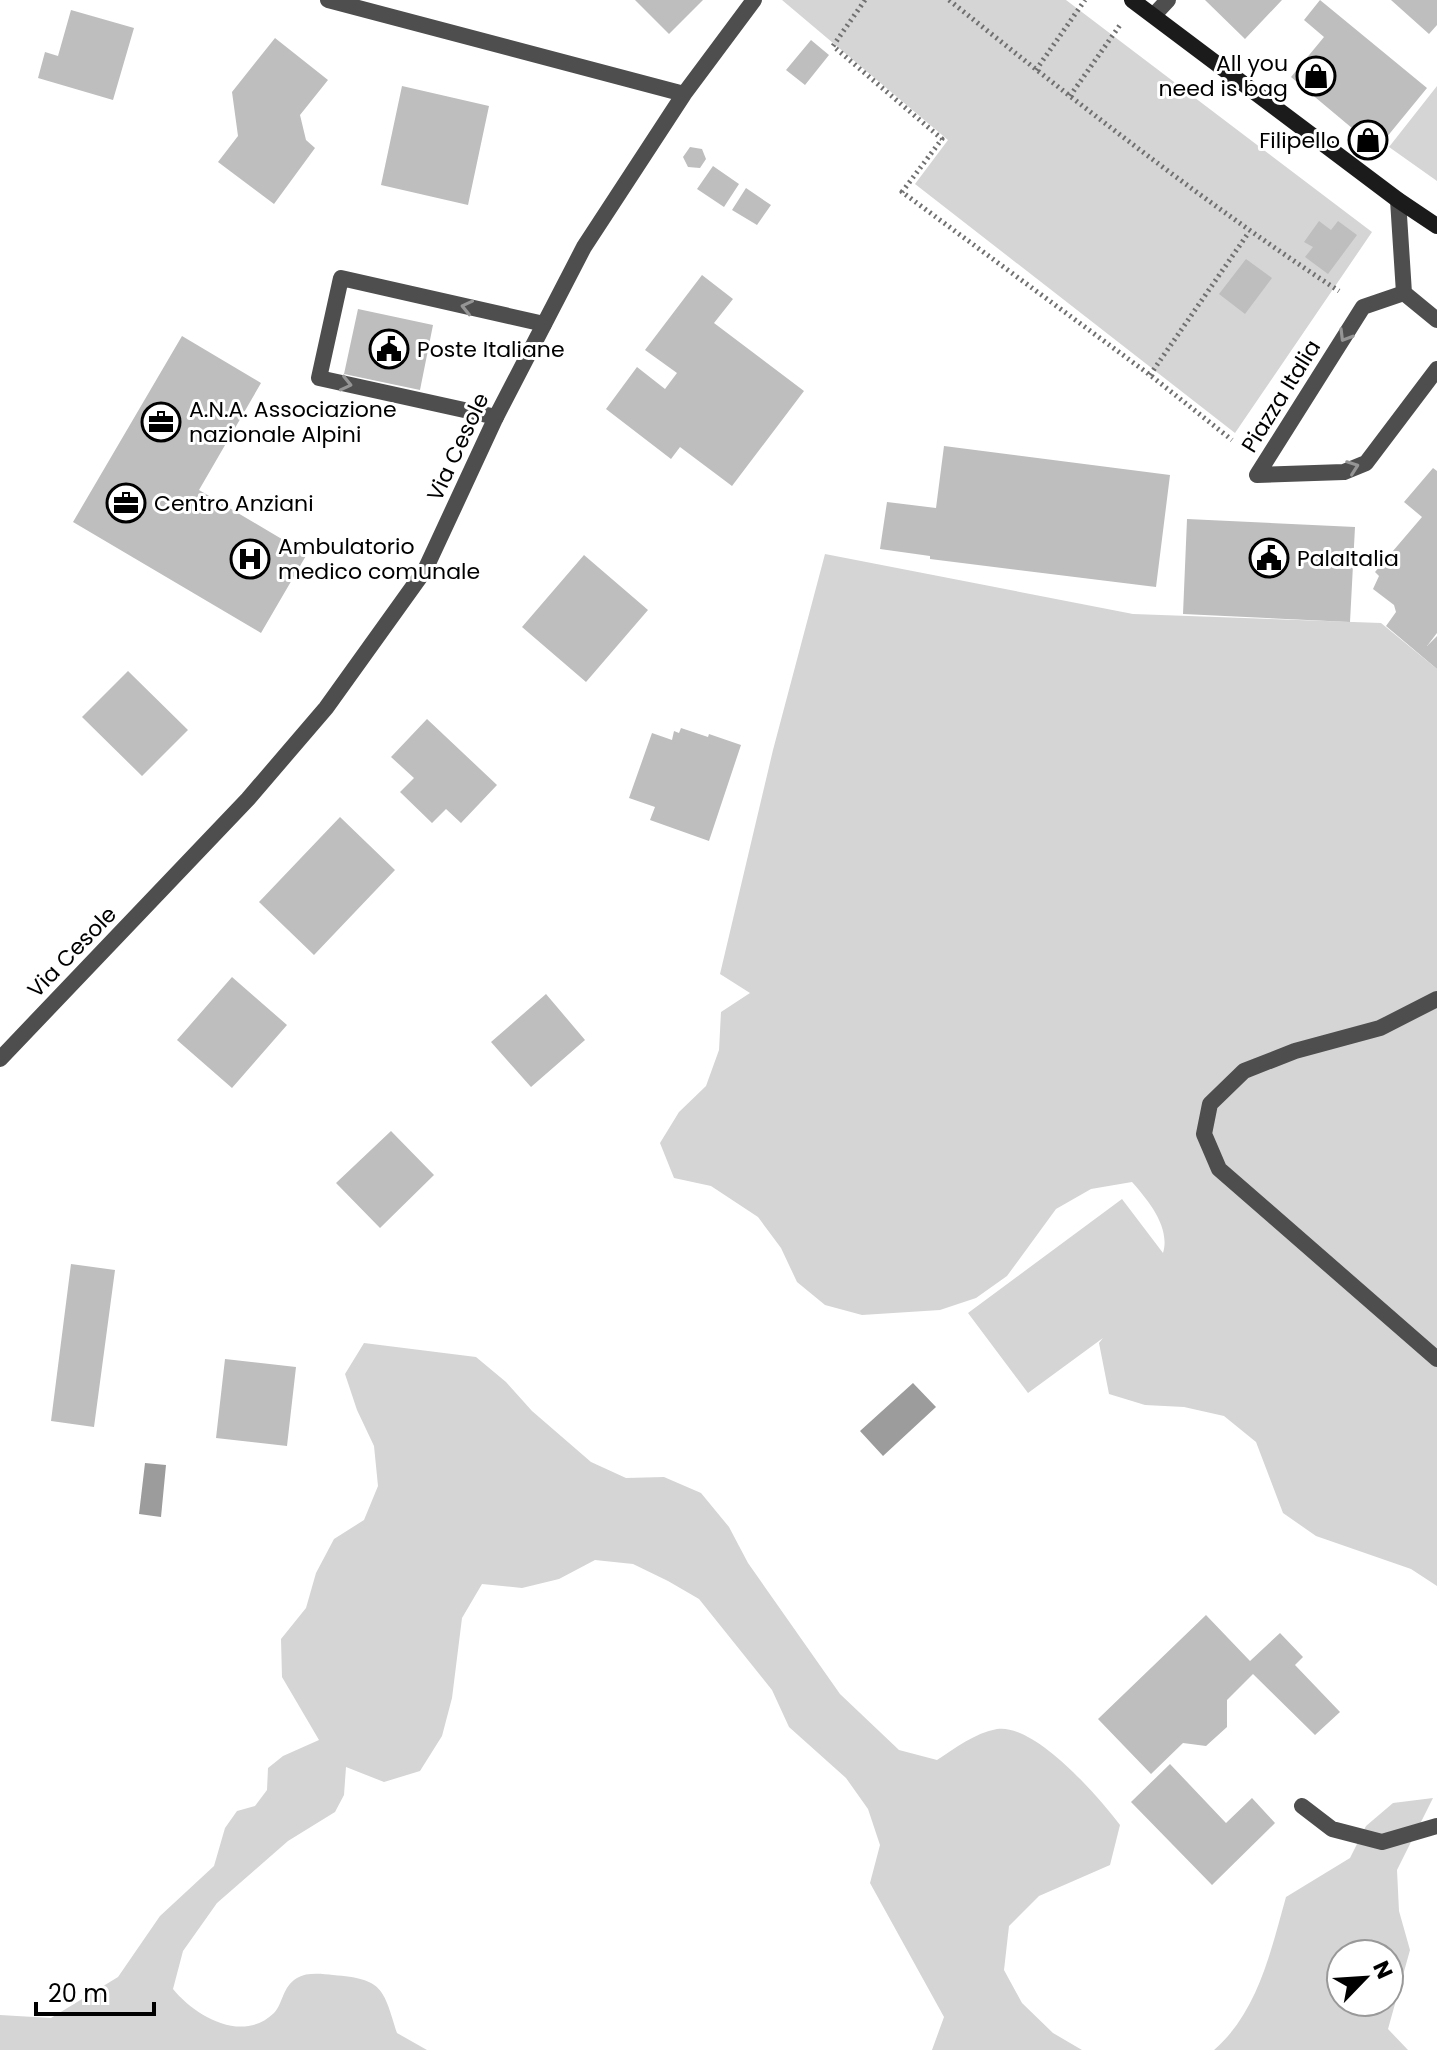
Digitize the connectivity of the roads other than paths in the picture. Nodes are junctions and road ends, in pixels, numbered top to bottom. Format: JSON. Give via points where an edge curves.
{"nodes":[{"id":1,"x":328,"y":0,"type":"edge"},
{"id":2,"x":754,"y":0,"type":"edge"},
{"id":3,"x":1168,"y":0,"type":"edge"},
{"id":4,"x":1134,"y":1,"type":"edge"},
{"id":5,"x":1154,"y":15,"type":"junction"},
{"id":6,"x":684,"y":94,"type":"junction"},
{"id":7,"x":1398,"y":200,"type":"junction"},
{"id":8,"x":1437,"y":226,"type":"edge"},
{"id":9,"x":1404,"y":293,"type":"junction"},
{"id":10,"x":1437,"y":320,"type":"edge"},
{"id":11,"x":544,"y":324,"type":"junction"},
{"id":12,"x":1437,"y":369,"type":"edge"},
{"id":13,"x":496,"y":417,"type":"junction"},
{"id":14,"x":1437,"y":999,"type":"edge"},
{"id":15,"x":0,"y":1059,"type":"edge"},
{"id":16,"x":1437,"y":1359,"type":"edge"},
{"id":17,"x":1302,"y":1806,"type":"dead end"},
{"id":18,"x":1437,"y":1826,"type":"edge"}],
"edges":[{"from":1,"to":6,"type":"street"},
{"from":2,"to":6,"type":"street","name":"Via Cesole"},
{"from":3,"to":5,"type":"street"},
{"from":4,"to":5,"type":"main road"},
{"from":5,"to":7,"type":"main road"},
{"from":6,"to":11,"type":"street","name":"Via Cesole","via":[[584,247]]},
{"from":7,"to":8,"type":"main road"},
{"from":7,"to":9,"type":"street"},
{"from":9,"to":10,"type":"street"},
{"from":9,"to":12,"type":"street","name":"Piazza Italia","one_way":true,"via":[[1363,307],[1257,475],[1344,472],[1366,463]]},
{"from":11,"to":13,"type":"street","name":"Via Cesole"},
{"from":11,"to":13,"type":"street","one_way":true,"via":[[341,278],[319,378]]},
{"from":13,"to":15,"type":"street","name":"Via Cesole","via":[[425,570],[326,708],[248,799]]},
{"from":14,"to":16,"type":"street","via":[[1380,1028],[1244,1071],[1210,1104],[1204,1134],[1219,1169]]},
{"from":17,"to":18,"type":"street","via":[[1332,1829],[1382,1842]]}]}
